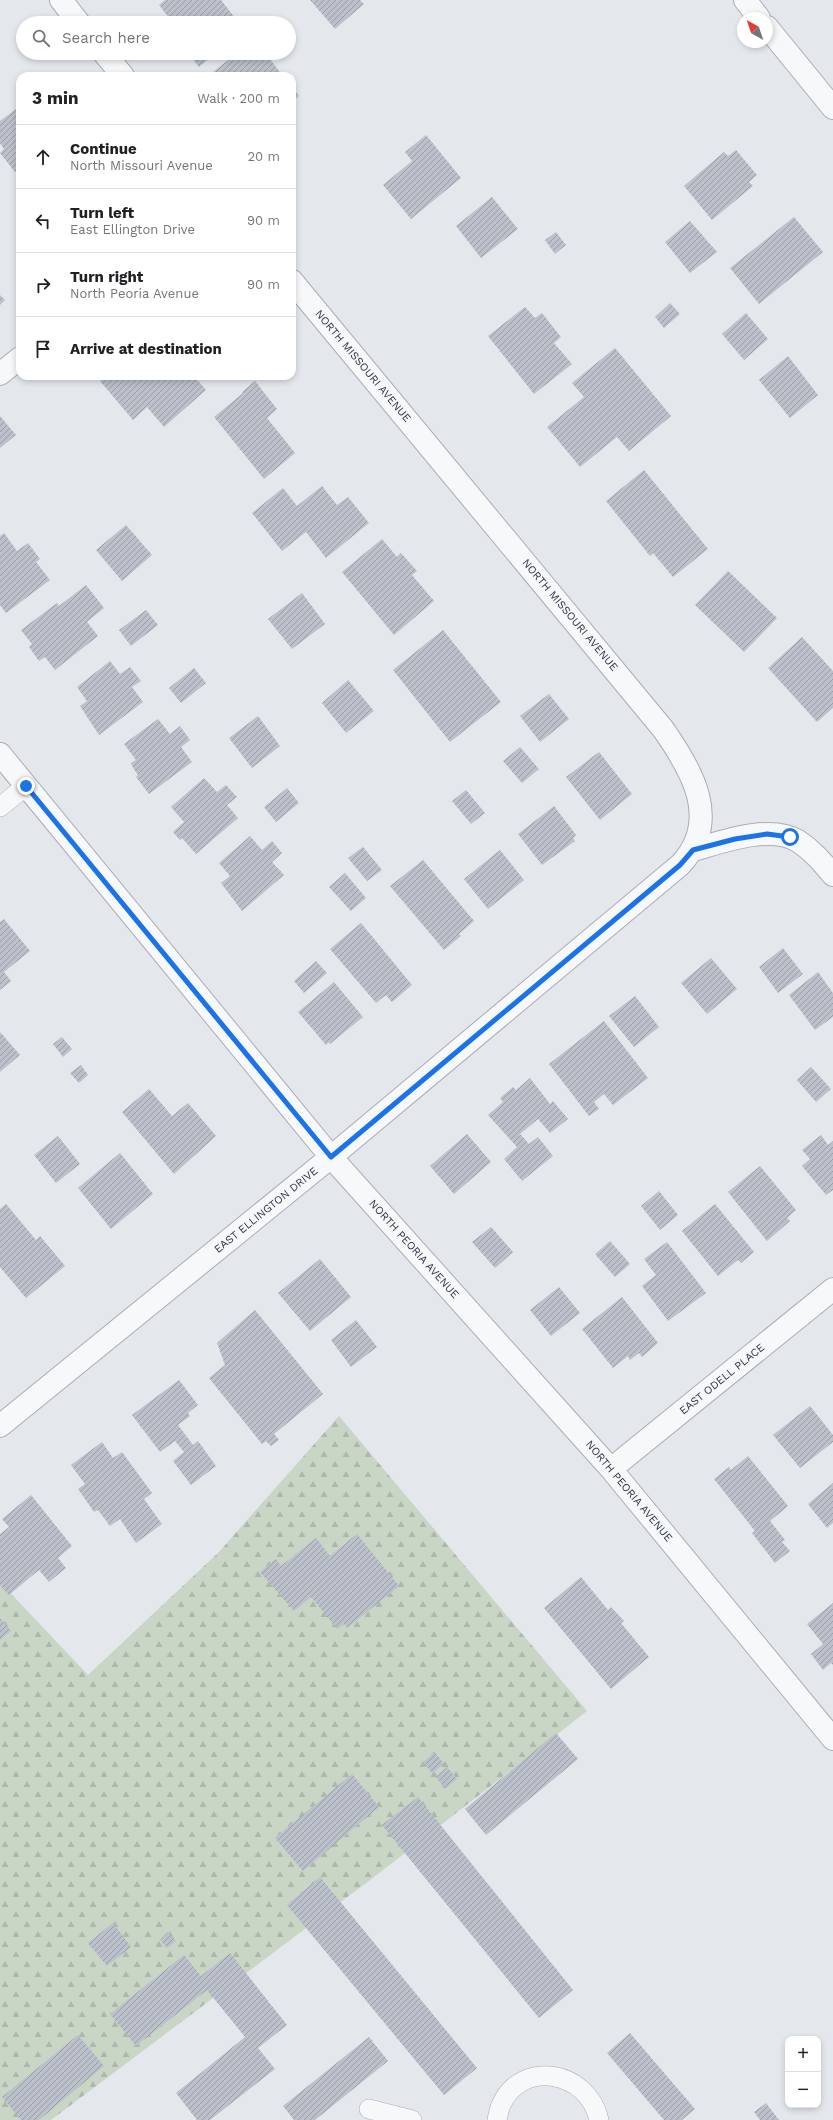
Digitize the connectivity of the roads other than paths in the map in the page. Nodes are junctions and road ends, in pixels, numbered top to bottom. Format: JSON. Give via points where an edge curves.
{"nodes":[{"id":1,"x":61,"y":0,"type":"edge"},
{"id":2,"x":745,"y":0,"type":"edge"},
{"id":3,"x":754,"y":12,"type":"edge"},
{"id":4,"x":74,"y":16,"type":"edge"},
{"id":5,"x":773,"y":34,"type":"edge"},
{"id":6,"x":110,"y":60,"type":"edge"},
{"id":7,"x":120,"y":72,"type":"edge"},
{"id":8,"x":833,"y":108,"type":"edge"},
{"id":9,"x":296,"y":286,"type":"edge"},
{"id":10,"x":16,"y":361,"type":"edge"},
{"id":11,"x":0,"y":374,"type":"edge"},
{"id":12,"x":0,"y":754,"type":"edge"},
{"id":13,"x":26,"y":786,"type":"junction"},
{"id":14,"x":0,"y":807,"type":"edge"},
{"id":15,"x":693,"y":850,"type":"junction"},
{"id":16,"x":833,"y":875,"type":"edge"},
{"id":17,"x":331,"y":1157,"type":"junction"},
{"id":18,"x":833,"y":1289,"type":"edge"},
{"id":19,"x":0,"y":1426,"type":"edge"},
{"id":20,"x":611,"y":1469,"type":"junction"},
{"id":21,"x":833,"y":1739,"type":"edge"},
{"id":22,"x":369,"y":2109,"type":"dead end"},
{"id":23,"x":412,"y":2120,"type":"edge"},
{"id":24,"x":497,"y":2120,"type":"edge"},
{"id":25,"x":599,"y":2120,"type":"edge"}],
"edges":[{"from":1,"to":4,"type":"street"},
{"from":2,"to":3,"type":"street"},
{"from":5,"to":8,"type":"street"},
{"from":6,"to":7,"type":"street"},
{"from":9,"to":15,"type":"street","name":"NORTH MISSOURI AVENUE","via":[[664,729],[691,773],[697,790],[700,815]]},
{"from":10,"to":11,"type":"street"},
{"from":12,"to":13,"type":"street","name":"NORTH PEORIA AVENUE"},
{"from":13,"to":14,"type":"lane"},
{"from":13,"to":17,"type":"street","name":"NORTH PEORIA AVENUE"},
{"from":15,"to":16,"type":"street","via":[[743,837],[782,835],[807,847]]},
{"from":15,"to":17,"type":"street","name":"EAST ELLINGTON DRIVE","via":[[680,865]]},
{"from":17,"to":19,"type":"street","name":"EAST ELLINGTON DRIVE"},
{"from":17,"to":20,"type":"street","name":"NORTH PEORIA AVENUE"},
{"from":18,"to":20,"type":"street","name":"EAST ODELL PLACE"},
{"from":20,"to":21,"type":"street","name":"NORTH PEORIA AVENUE"},
{"from":22,"to":23,"type":"lane"},
{"from":24,"to":25,"type":"lane","via":[[501,2105],[511,2091],[525,2081],[541,2076],[558,2077],[574,2083],[587,2094],[596,2108]]}]}
